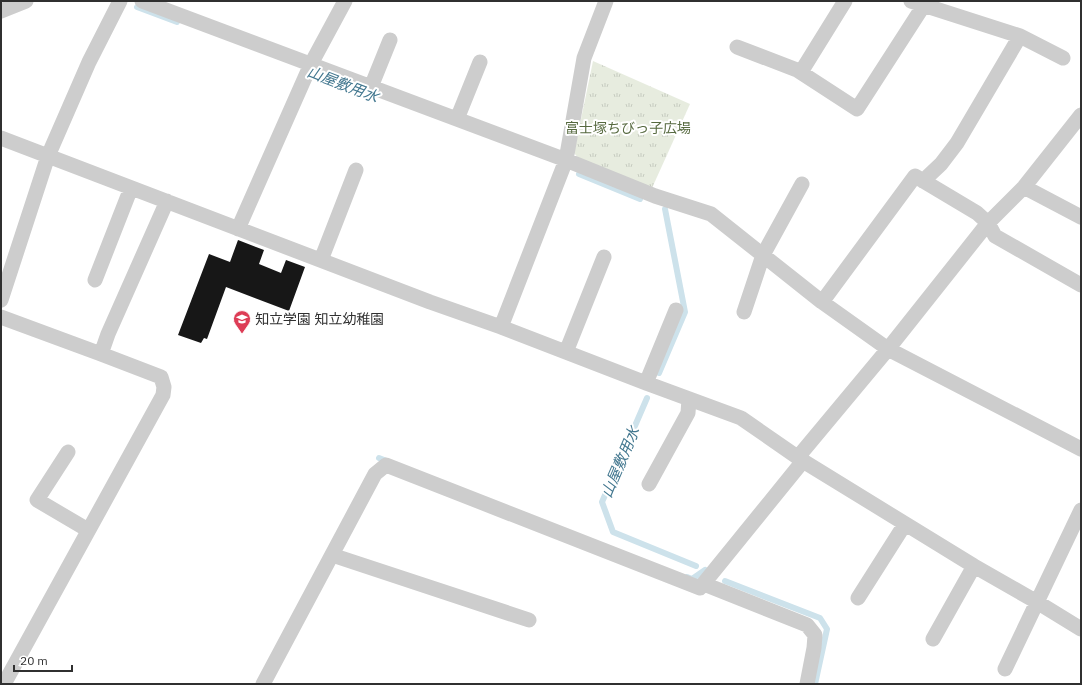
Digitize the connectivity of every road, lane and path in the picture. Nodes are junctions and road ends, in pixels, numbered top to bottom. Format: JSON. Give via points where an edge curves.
{"nodes":[{"id":1,"x":26,"y":1,"type":"edge"},
{"id":2,"x":120,"y":1,"type":"edge"},
{"id":3,"x":142,"y":1,"type":"edge"},
{"id":4,"x":345,"y":1,"type":"edge"},
{"id":5,"x":606,"y":1,"type":"edge"},
{"id":6,"x":845,"y":1,"type":"edge"},
{"id":7,"x":918,"y":3,"type":"edge"},
{"id":8,"x":1,"y":11,"type":"edge"},
{"id":9,"x":1020,"y":36,"type":"junction"},
{"id":10,"x":390,"y":40,"type":"dead end"},
{"id":11,"x":737,"y":47,"type":"dead end"},
{"id":12,"x":1063,"y":58,"type":"dead end"},
{"id":13,"x":480,"y":62,"type":"dead end"},
{"id":14,"x":311,"y":64,"type":"junction"},
{"id":15,"x":801,"y":72,"type":"junction"},
{"id":16,"x":371,"y":87,"type":"junction"},
{"id":17,"x":1081,"y":115,"type":"edge"},
{"id":18,"x":457,"y":119,"type":"junction"},
{"id":19,"x":1,"y":138,"type":"edge"},
{"id":20,"x":48,"y":156,"type":"junction"},
{"id":21,"x":566,"y":160,"type":"junction"},
{"id":22,"x":356,"y":170,"type":"dead end"},
{"id":23,"x":923,"y":180,"type":"junction"},
{"id":24,"x":802,"y":184,"type":"dead end"},
{"id":25,"x":1024,"y":187,"type":"junction"},
{"id":26,"x":131,"y":188,"type":"junction"},
{"id":27,"x":167,"y":201,"type":"junction"},
{"id":28,"x":1081,"y":218,"type":"edge"},
{"id":29,"x":988,"y":223,"type":"junction"},
{"id":30,"x":238,"y":229,"type":"junction"},
{"id":31,"x":763,"y":255,"type":"junction"},
{"id":32,"x":604,"y":258,"type":"dead end"},
{"id":33,"x":321,"y":260,"type":"junction"},
{"id":34,"x":94,"y":280,"type":"dead end"},
{"id":35,"x":1081,"y":285,"type":"edge"},
{"id":36,"x":1,"y":300,"type":"edge"},
{"id":37,"x":822,"y":302,"type":"junction"},
{"id":38,"x":676,"y":310,"type":"dead end"},
{"id":39,"x":744,"y":312,"type":"dead end"},
{"id":40,"x":1,"y":317,"type":"edge"},
{"id":41,"x":501,"y":327,"type":"junction"},
{"id":42,"x":888,"y":349,"type":"junction"},
{"id":43,"x":566,"y":352,"type":"junction"},
{"id":44,"x":101,"y":354,"type":"junction"},
{"id":45,"x":646,"y":383,"type":"junction"},
{"id":46,"x":689,"y":400,"type":"junction"},
{"id":47,"x":1081,"y":449,"type":"edge"},
{"id":48,"x":68,"y":452,"type":"dead end"},
{"id":49,"x":800,"y":459,"type":"junction"},
{"id":50,"x":649,"y":484,"type":"dead end"},
{"id":51,"x":1081,"y":510,"type":"edge"},
{"id":52,"x":905,"y":524,"type":"junction"},
{"id":53,"x":88,"y":530,"type":"junction"},
{"id":54,"x":332,"y":555,"type":"junction"},
{"id":55,"x":974,"y":566,"type":"junction"},
{"id":56,"x":704,"y":584,"type":"junction"},
{"id":57,"x":858,"y":598,"type":"dead end"},
{"id":58,"x":1037,"y":602,"type":"junction"},
{"id":59,"x":529,"y":620,"type":"dead end"},
{"id":60,"x":1081,"y":630,"type":"edge"},
{"id":61,"x":933,"y":639,"type":"dead end"},
{"id":62,"x":1005,"y":669,"type":"dead end"},
{"id":63,"x":4,"y":684,"type":"edge"},
{"id":64,"x":263,"y":684,"type":"edge"},
{"id":65,"x":807,"y":684,"type":"edge"}],
"edges":[{"from":1,"to":8,"type":"street"},
{"from":2,"to":20,"type":"street"},
{"from":3,"to":14,"type":"street"},
{"from":4,"to":14,"type":"street"},
{"from":5,"to":21,"type":"street","via":[[584,58]]},
{"from":6,"to":15,"type":"street"},
{"from":7,"to":9,"type":"street"},
{"from":7,"to":15,"type":"street","via":[[857,109]]},
{"from":9,"to":12,"type":"street"},
{"from":9,"to":23,"type":"street","via":[[957,142],[941,164]]},
{"from":10,"to":16,"type":"street"},
{"from":11,"to":15,"type":"street"},
{"from":13,"to":18,"type":"street"},
{"from":14,"to":16,"type":"street"},
{"from":14,"to":30,"type":"street"},
{"from":16,"to":18,"type":"street"},
{"from":17,"to":25,"type":"street"},
{"from":18,"to":21,"type":"street"},
{"from":19,"to":20,"type":"street"},
{"from":20,"to":26,"type":"street"},
{"from":20,"to":36,"type":"street"},
{"from":21,"to":31,"type":"street","via":[[654,196],[711,214]]},
{"from":21,"to":41,"type":"street"},
{"from":22,"to":33,"type":"street"},
{"from":23,"to":29,"type":"street","via":[[977,213]]},
{"from":23,"to":37,"type":"street","via":[[915,176]]},
{"from":24,"to":31,"type":"street"},
{"from":25,"to":28,"type":"street"},
{"from":25,"to":29,"type":"street"},
{"from":26,"to":27,"type":"street"},
{"from":26,"to":34,"type":"street"},
{"from":27,"to":30,"type":"street"},
{"from":27,"to":44,"type":"street"},
{"from":29,"to":35,"type":"street","via":[[995,236]]},
{"from":29,"to":42,"type":"street"},
{"from":30,"to":33,"type":"street"},
{"from":31,"to":37,"type":"street"},
{"from":31,"to":39,"type":"street"},
{"from":32,"to":43,"type":"street"},
{"from":33,"to":41,"type":"street"},
{"from":37,"to":42,"type":"street"},
{"from":38,"to":45,"type":"street"},
{"from":40,"to":44,"type":"street"},
{"from":41,"to":43,"type":"street"},
{"from":42,"to":47,"type":"street"},
{"from":42,"to":49,"type":"street"},
{"from":43,"to":45,"type":"street"},
{"from":44,"to":53,"type":"street","via":[[161,377],[164,387],[163,395]]},
{"from":45,"to":46,"type":"street"},
{"from":46,"to":49,"type":"street","via":[[741,418]]},
{"from":46,"to":50,"type":"street","via":[[688,413]]},
{"from":48,"to":53,"type":"street","via":[[36,500]]},
{"from":49,"to":52,"type":"street"},
{"from":49,"to":56,"type":"street"},
{"from":51,"to":58,"type":"street"},
{"from":52,"to":55,"type":"street"},
{"from":52,"to":57,"type":"street"},
{"from":53,"to":63,"type":"street"},
{"from":54,"to":56,"type":"street","via":[[375,474],[386,466],[700,588]]},
{"from":54,"to":59,"type":"street"},
{"from":54,"to":64,"type":"street"},
{"from":55,"to":58,"type":"street"},
{"from":55,"to":61,"type":"street"},
{"from":56,"to":65,"type":"street","via":[[807,625],[814,635]]},
{"from":58,"to":60,"type":"street"},
{"from":58,"to":62,"type":"street"}]}
